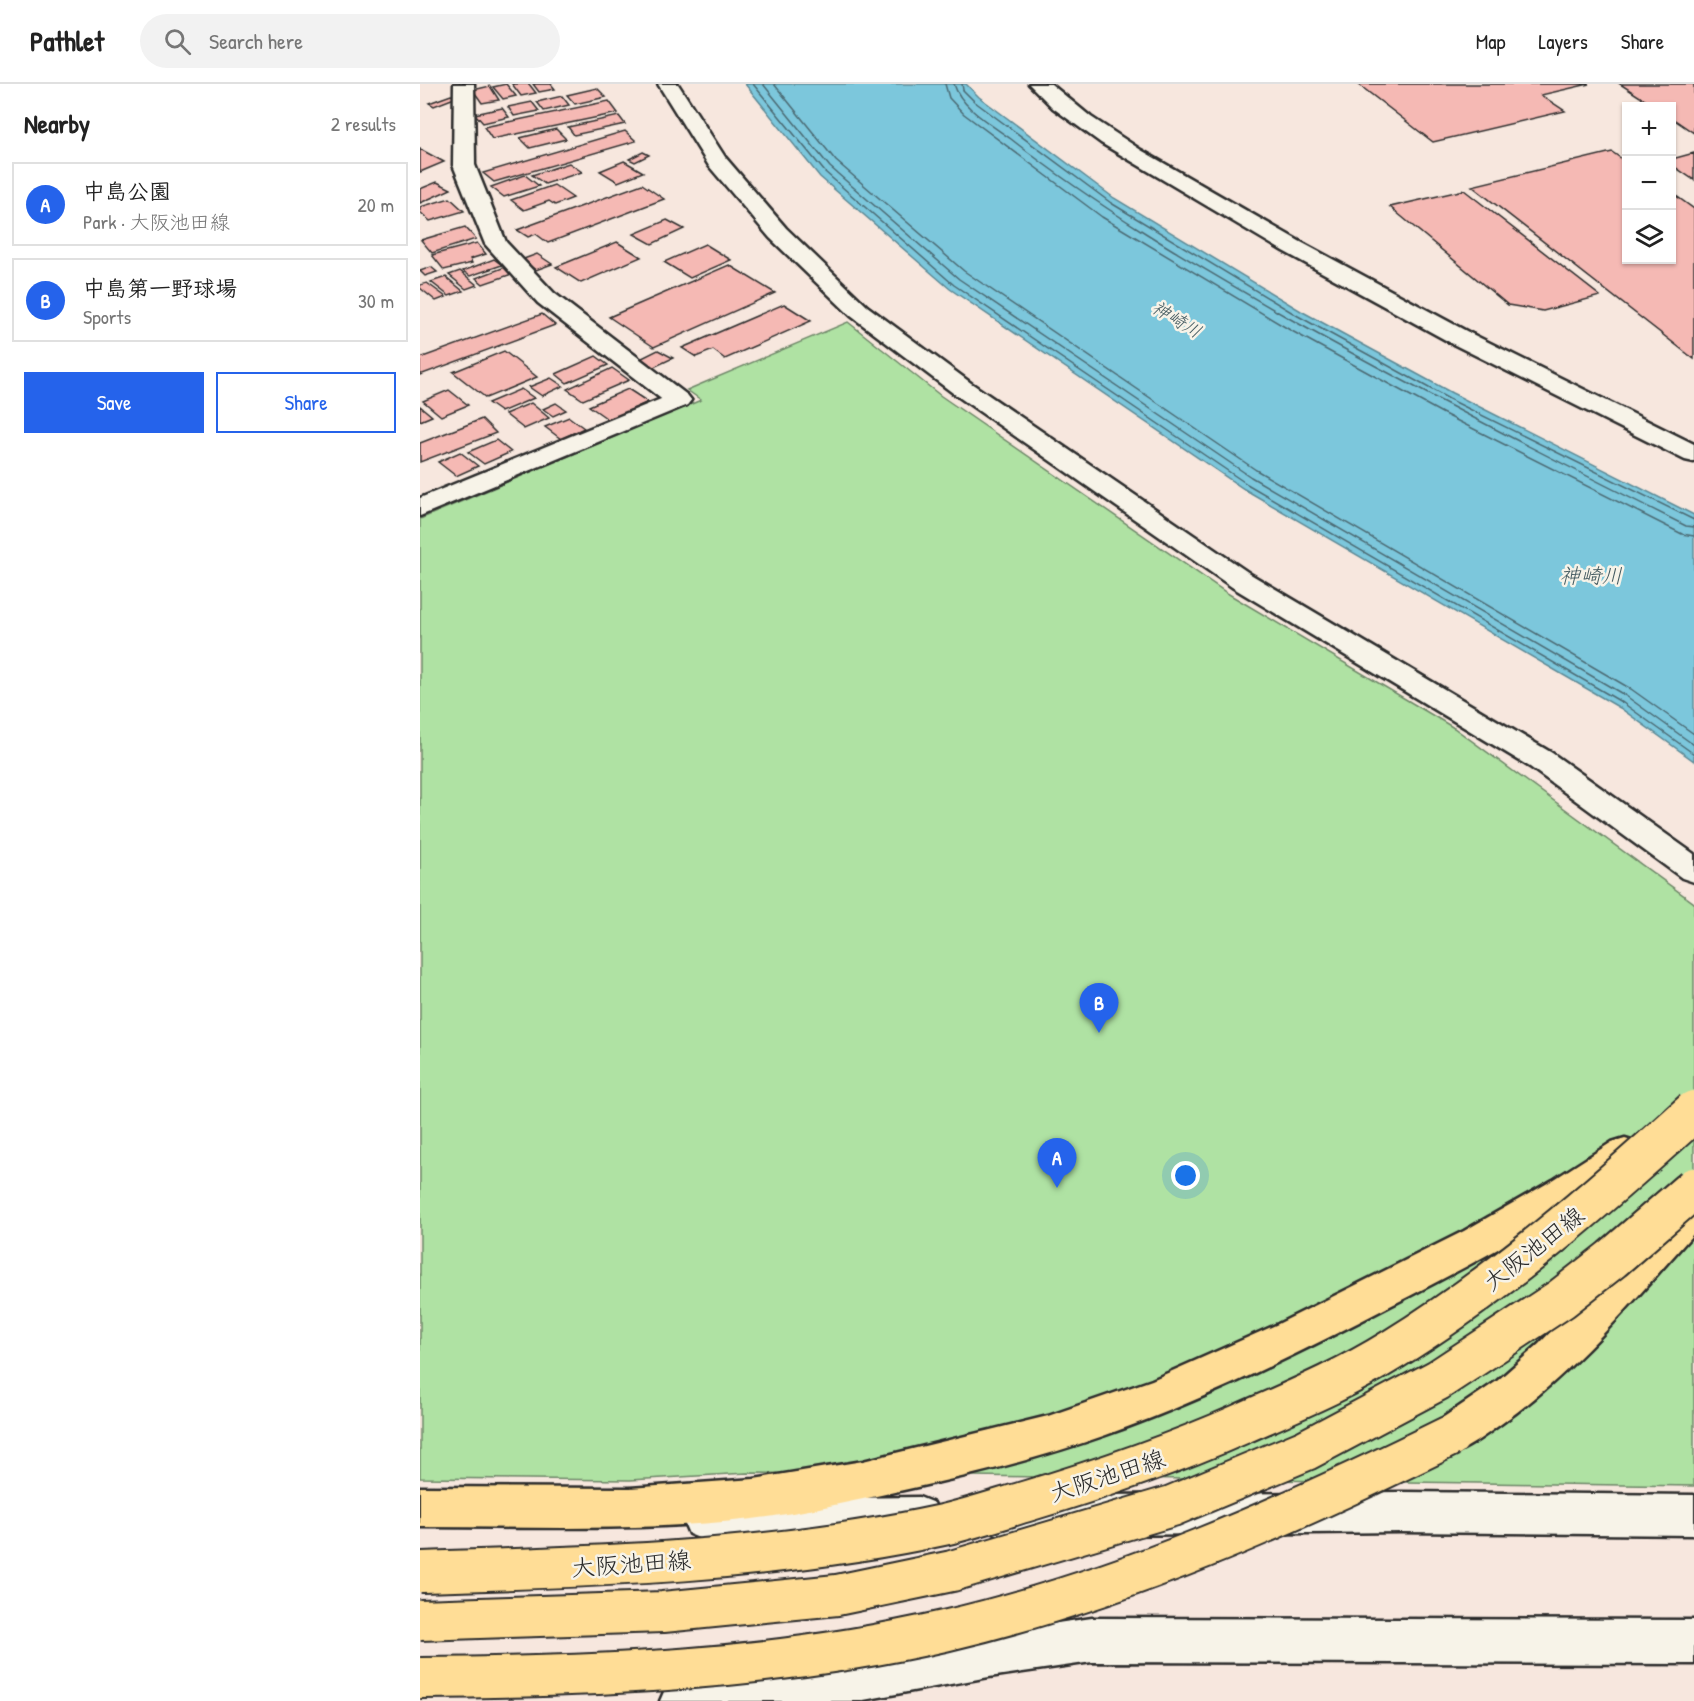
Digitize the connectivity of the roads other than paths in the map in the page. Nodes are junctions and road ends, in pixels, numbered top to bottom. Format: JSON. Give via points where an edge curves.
{"nodes":[{"id":1,"x":464,"y":84,"type":"edge"},
{"id":2,"x":668,"y":84,"type":"edge"},
{"id":3,"x":1039,"y":84,"type":"edge"},
{"id":4,"x":1694,"y":454,"type":"edge"},
{"id":5,"x":420,"y":508,"type":"edge"},
{"id":6,"x":1694,"y":870,"type":"edge"},
{"id":7,"x":1694,"y":1103,"type":"edge"},
{"id":8,"x":1694,"y":1111,"type":"edge"},
{"id":9,"x":1694,"y":1188,"type":"edge"},
{"id":10,"x":1694,"y":1207,"type":"edge"},
{"id":11,"x":420,"y":1507,"type":"edge"},
{"id":12,"x":1694,"y":1515,"type":"edge"},
{"id":13,"x":420,"y":1520,"type":"edge"},
{"id":14,"x":420,"y":1572,"type":"edge"},
{"id":15,"x":420,"y":1620,"type":"edge"},
{"id":16,"x":1694,"y":1642,"type":"edge"},
{"id":17,"x":420,"y":1678,"type":"edge"},
{"id":18,"x":683,"y":1701,"type":"edge"}],
"edges":[{"from":1,"to":5,"type":"street","via":[[464,165],[496,244],[546,298],[678,399]]},
{"from":2,"to":6,"type":"street","via":[[717,161],[778,233],[859,311],[962,388],[1242,581],[1542,760]]},
{"from":3,"to":4,"type":"street","via":[[1135,156],[1266,232],[1524,372]]},
{"from":7,"to":11,"type":"main road","via":[[1563,1196],[1471,1246],[1225,1369],[1132,1407],[1042,1437],[929,1466],[753,1499],[664,1506]]},
{"from":8,"to":14,"type":"main road","name":"大阪池田線","bridge":true,"via":[[1605,1191],[1459,1306],[1389,1352],[1191,1447],[1075,1487],[945,1524],[822,1545],[694,1559]]},
{"from":9,"to":15,"type":"main road","bridge":true,"via":[[1561,1299],[1475,1357],[1320,1443],[1215,1490],[955,1571],[811,1599],[691,1611]]},
{"from":10,"to":17,"type":"main road","bridge":true,"via":[[1553,1357],[1511,1394],[1450,1436],[1339,1492],[1160,1566],[944,1631],[835,1652],[590,1675]]},
{"from":12,"to":13,"type":"street","via":[[1401,1512]]},
{"from":16,"to":18,"type":"street","via":[[1092,1640],[822,1685]]}]}
